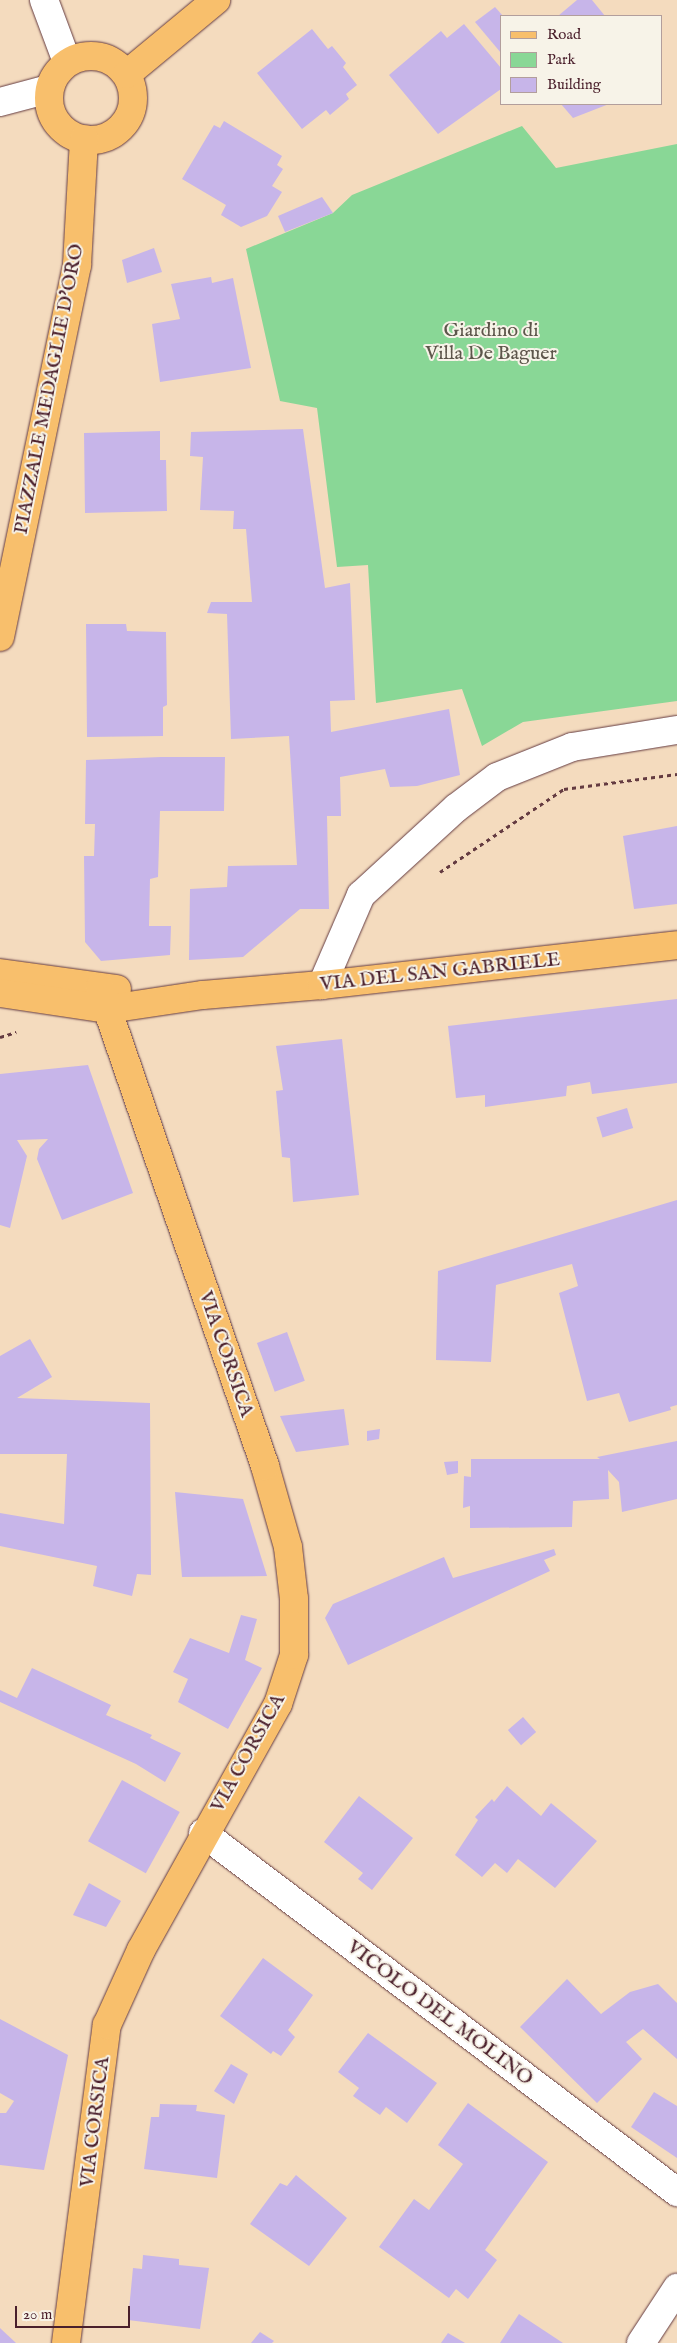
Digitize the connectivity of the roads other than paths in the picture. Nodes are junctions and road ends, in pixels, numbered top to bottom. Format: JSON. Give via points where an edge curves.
{"nodes":[{"id":1,"x":44,"y":0,"type":"edge"},
{"id":2,"x":216,"y":0,"type":"edge"},
{"id":3,"x":67,"y":62,"type":"junction"},
{"id":4,"x":127,"y":74,"type":"junction"},
{"id":5,"x":49,"y":90,"type":"junction"},
{"id":6,"x":0,"y":102,"type":"edge"},
{"id":7,"x":84,"y":139,"type":"junction"},
{"id":8,"x":0,"y":637,"type":"edge"},
{"id":9,"x":677,"y":730,"type":"edge"},
{"id":10,"x":677,"y":945,"type":"edge"},
{"id":11,"x":0,"y":973,"type":"edge"},
{"id":12,"x":322,"y":985,"type":"junction"},
{"id":13,"x":0,"y":993,"type":"edge"},
{"id":14,"x":105,"y":998,"type":"junction"},
{"id":15,"x":203,"y":1833,"type":"junction"},
{"id":16,"x":677,"y":2192,"type":"edge"},
{"id":17,"x":677,"y":2288,"type":"edge"},
{"id":18,"x":66,"y":2343,"type":"edge"},
{"id":19,"x":641,"y":2343,"type":"edge"}],
"edges":[{"from":1,"to":3,"type":"street"},
{"from":2,"to":4,"type":"main road"},
{"from":3,"to":4,"type":"main road","via":[[81,55],[99,56],[115,62]]},
{"from":3,"to":5,"type":"main road","via":[[56,74]]},
{"from":4,"to":7,"type":"main road","via":[[133,89],[133,105],[126,123],[100,139]]},
{"from":5,"to":6,"type":"street"},
{"from":5,"to":7,"type":"main road","via":[[56,122],[67,134]]},
{"from":7,"to":8,"type":"main road","name":"PIAZZALE MEDAGLIE D'ORO","via":[[76,265]]},
{"from":9,"to":12,"type":"street","via":[[572,747],[498,777],[456,808],[361,895]]},
{"from":10,"to":12,"type":"main road","name":"VIA DEL SAN GABRIELE"},
{"from":11,"to":14,"type":"main road","name":"VIA DEL SAN GABRIELE"},
{"from":12,"to":14,"type":"main road","name":"VIA DEL SAN GABRIELE"},
{"from":13,"to":14,"type":"main road","name":"VIA DEL SAN GABRIELE"},
{"from":14,"to":15,"type":"main road","name":"VIA CORSICA","via":[[264,1466],[288,1547],[294,1599],[294,1655],[278,1704]]},
{"from":15,"to":16,"type":"street","name":"VICOLO DEL MOLINO"},
{"from":15,"to":18,"type":"main road","name":"VIA CORSICA","via":[[140,1950],[107,2025]]},
{"from":17,"to":19,"type":"street"}]}
